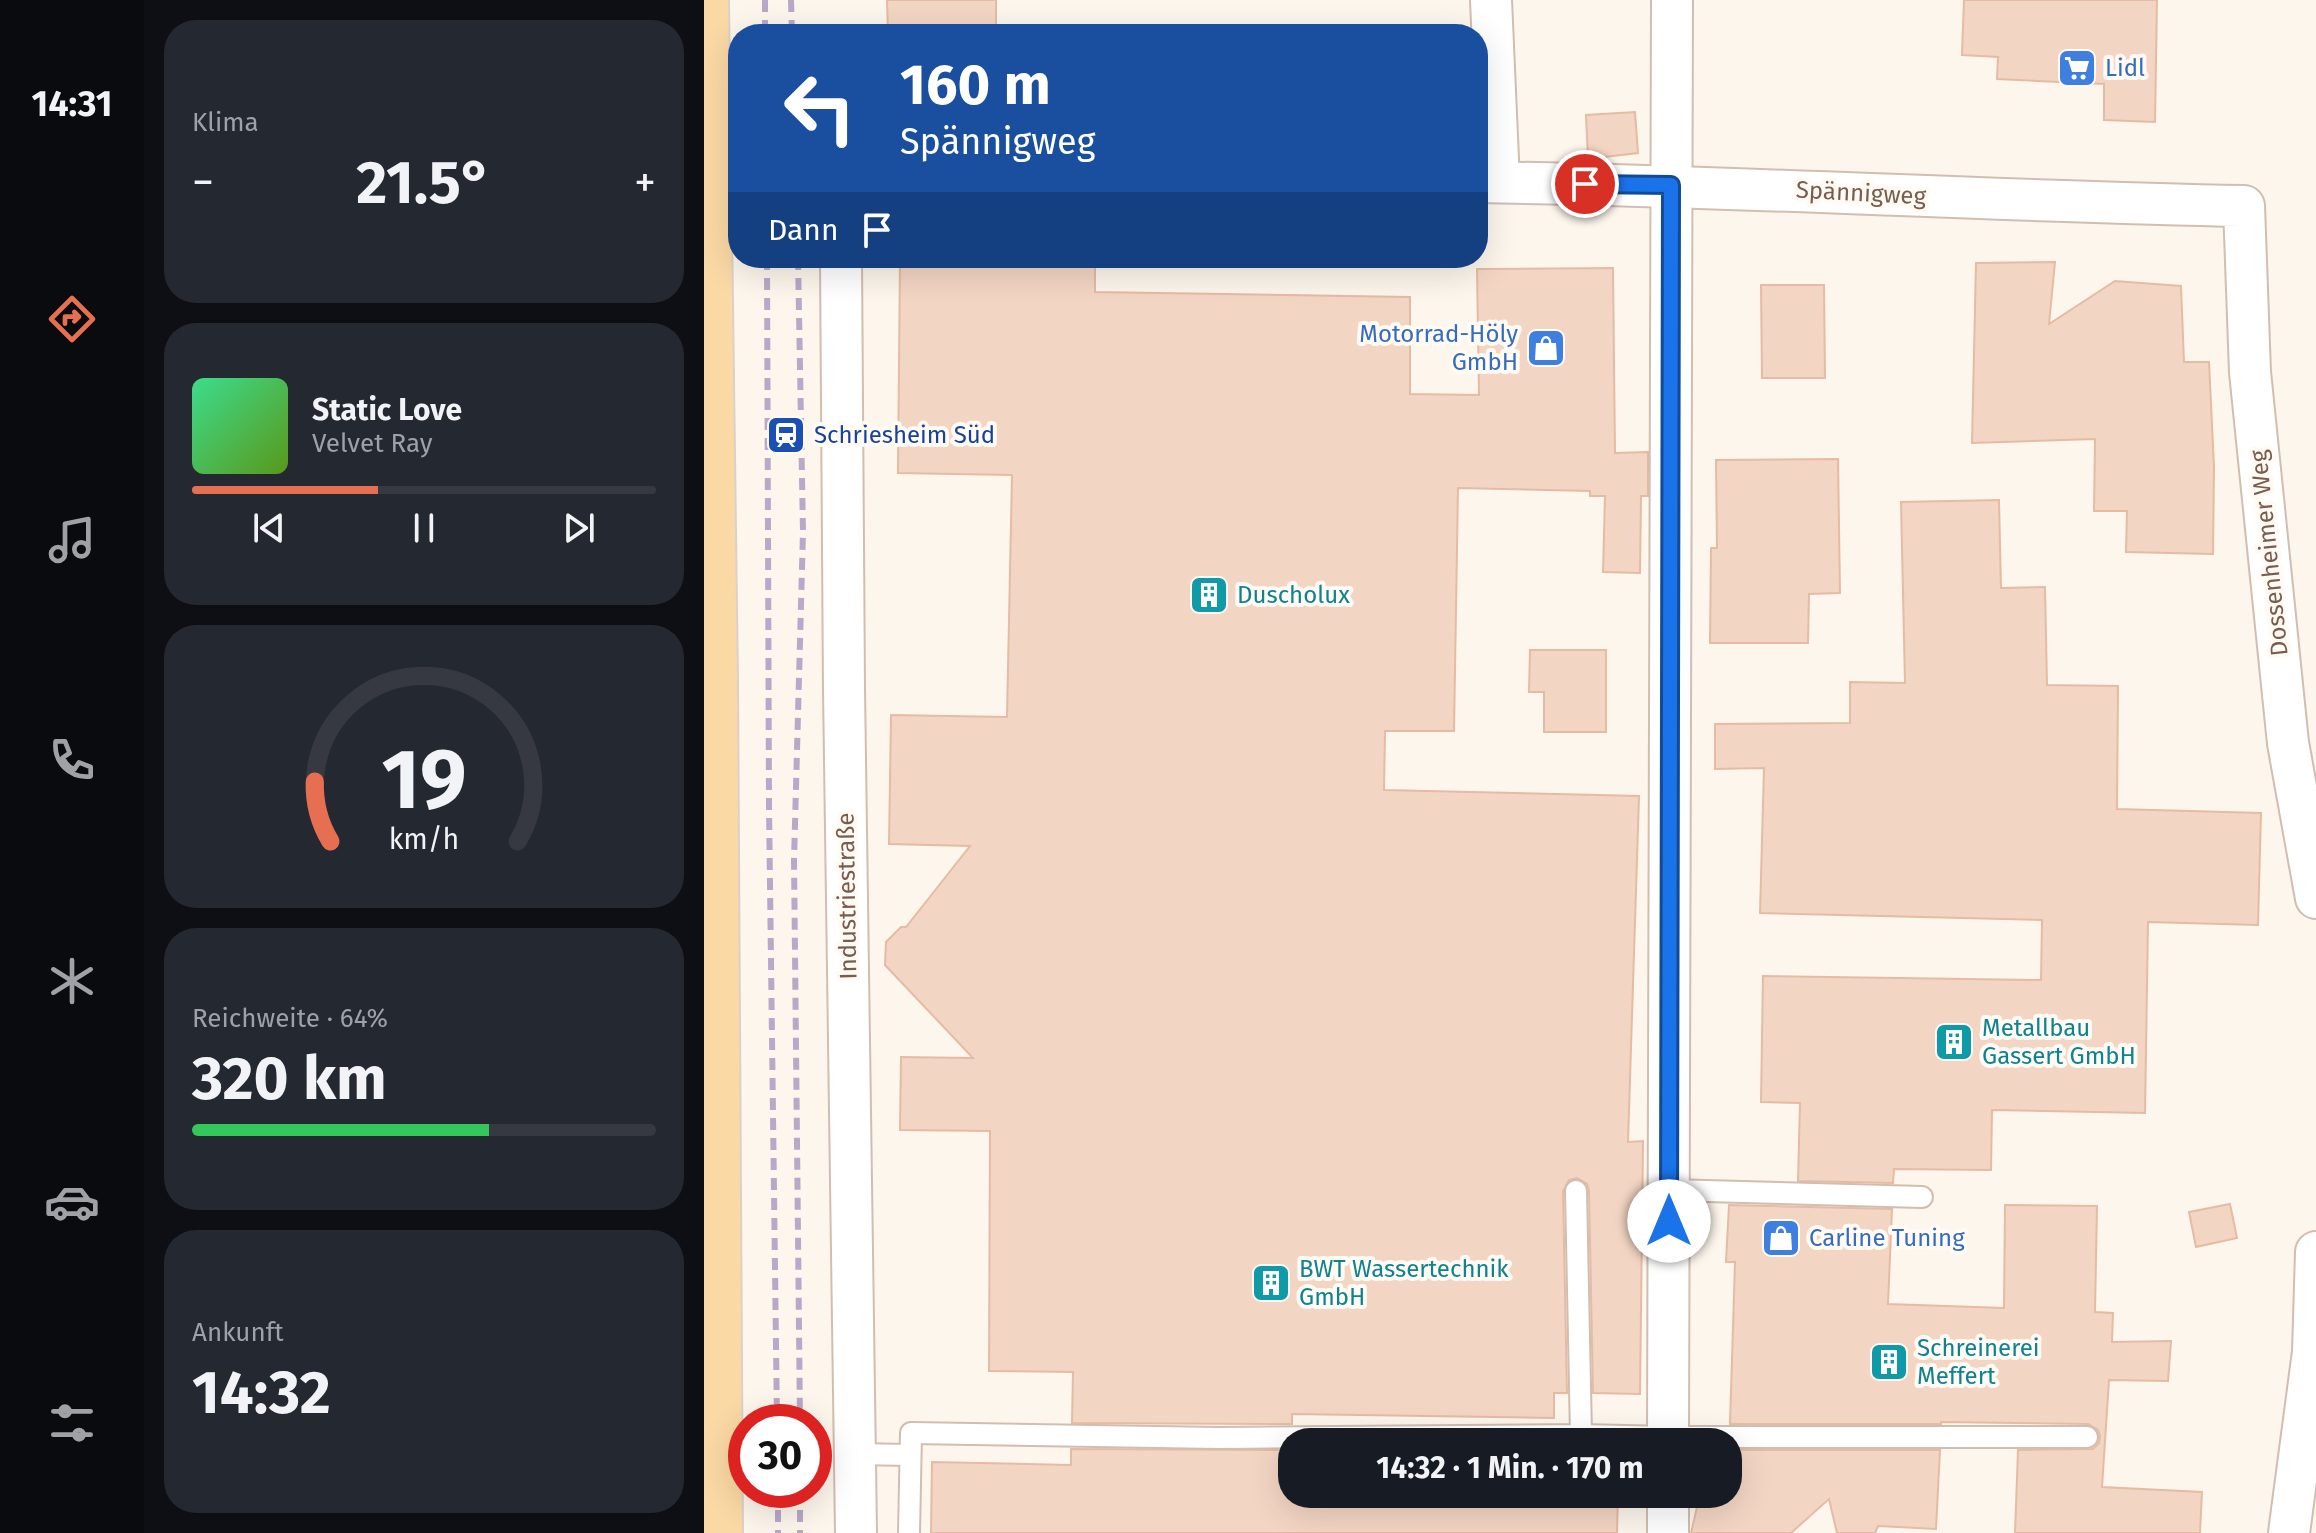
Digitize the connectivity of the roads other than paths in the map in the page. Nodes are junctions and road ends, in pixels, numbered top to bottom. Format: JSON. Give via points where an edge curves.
{"nodes":[{"id":1,"x":706,"y":0,"type":"edge"},
{"id":2,"x":1491,"y":0,"type":"edge"},
{"id":3,"x":1672,"y":0,"type":"edge"},
{"id":4,"x":1488,"y":182,"type":"edge"},
{"id":5,"x":1671,"y":185,"type":"junction"},
{"id":6,"x":2244,"y":206,"type":"joint"},
{"id":7,"x":841,"y":268,"type":"edge"},
{"id":8,"x":2316,"y":898,"type":"edge"},
{"id":9,"x":1669,"y":1190,"type":"junction"},
{"id":10,"x":1576,"y":1191,"type":"dead end"},
{"id":11,"x":1922,"y":1197,"type":"dead end"},
{"id":12,"x":2316,"y":1252,"type":"edge"},
{"id":13,"x":1581,"y":1428,"type":"edge"},
{"id":14,"x":1668,"y":1428,"type":"edge"},
{"id":15,"x":2087,"y":1437,"type":"dead end"},
{"id":16,"x":1278,"y":1438,"type":"edge"},
{"id":17,"x":1742,"y":1439,"type":"edge"},
{"id":18,"x":855,"y":1454,"type":"junction"},
{"id":19,"x":910,"y":1455,"type":"junction"},
{"id":20,"x":1668,"y":1508,"type":"edge"},
{"id":21,"x":720,"y":1533,"type":"edge"},
{"id":22,"x":856,"y":1533,"type":"edge"},
{"id":23,"x":909,"y":1533,"type":"edge"},
{"id":24,"x":1668,"y":1533,"type":"edge"},
{"id":25,"x":2289,"y":1533,"type":"edge"}],
"edges":[{"from":1,"to":21,"type":"main road"},
{"from":2,"to":4,"type":"street"},
{"from":3,"to":5,"type":"street"},
{"from":4,"to":5,"type":"street","name":"Spännigweg"},
{"from":5,"to":6,"type":"street","name":"Spännigweg"},
{"from":5,"to":9,"type":"street"},
{"from":6,"to":8,"type":"street","name":"Dossenheimer Weg","via":[[2250,372],[2288,743]]},
{"from":7,"to":18,"type":"street","name":"Industriestraße"},
{"from":9,"to":11,"type":"lane"},
{"from":9,"to":14,"type":"street"},
{"from":10,"to":13,"type":"lane"},
{"from":12,"to":25,"type":"street","via":[[2313,1352]]},
{"from":15,"to":17,"type":"lane"},
{"from":16,"to":19,"type":"lane","via":[[911,1433]]},
{"from":18,"to":19,"type":"lane"},
{"from":18,"to":22,"type":"street","name":"Industriestraße"},
{"from":19,"to":23,"type":"lane"},
{"from":20,"to":24,"type":"street"}]}
